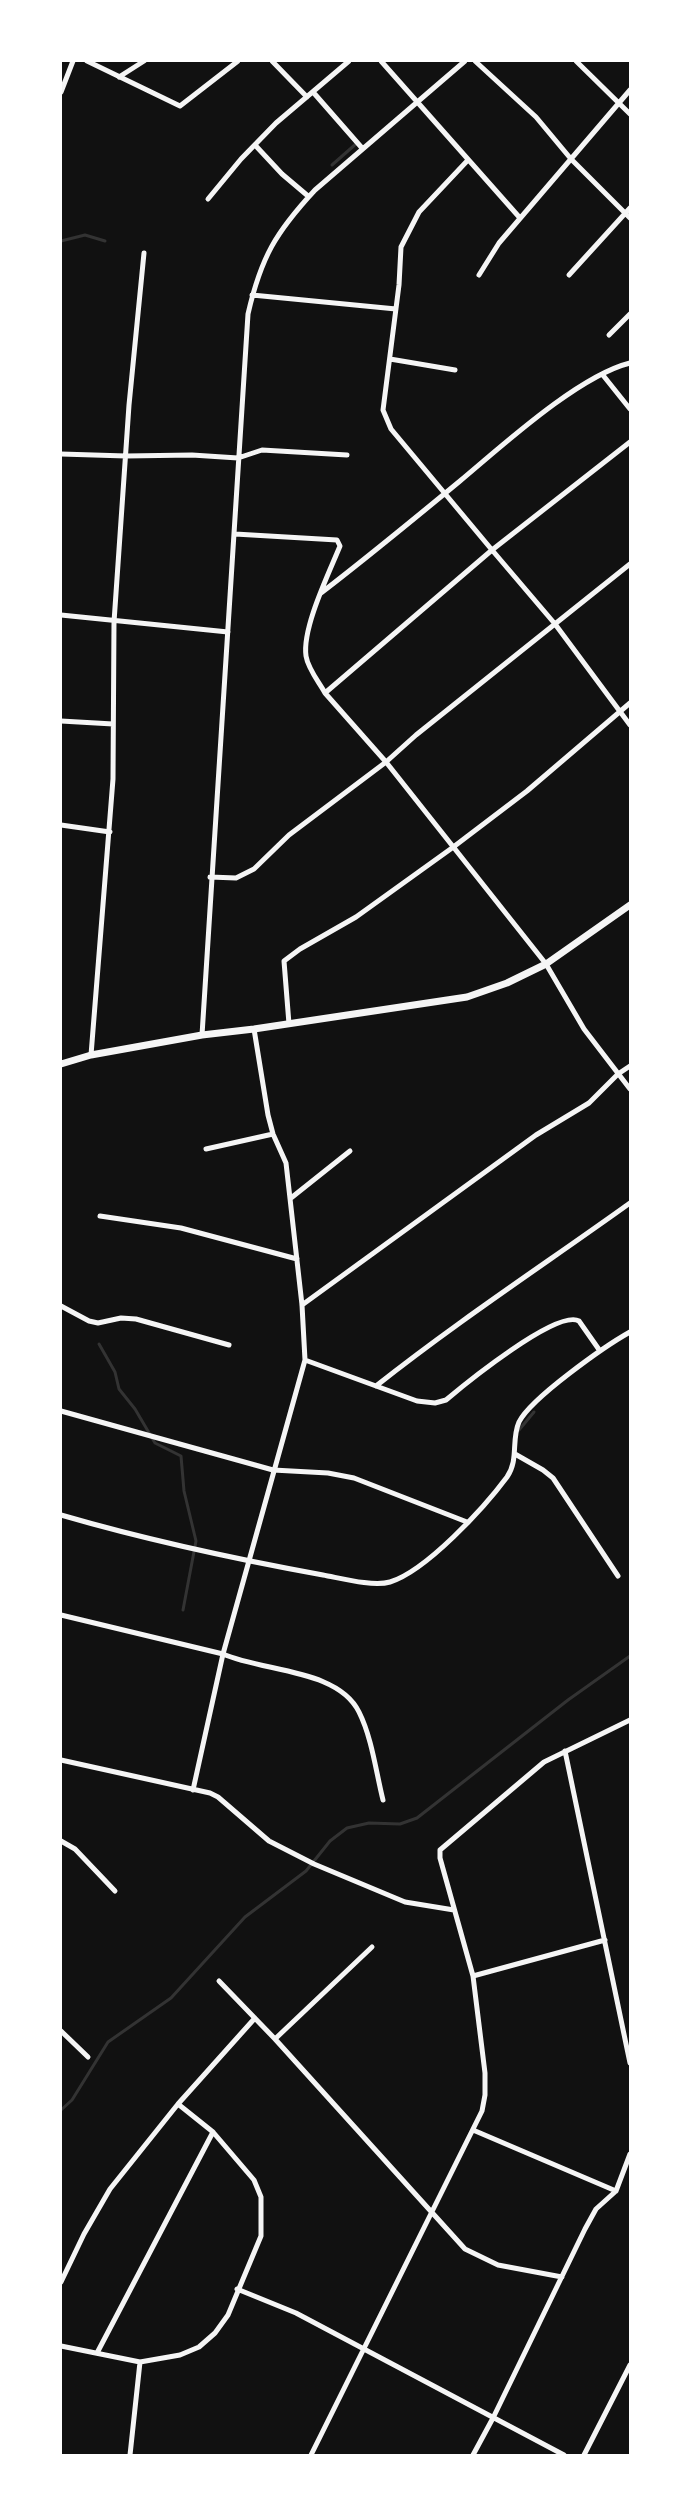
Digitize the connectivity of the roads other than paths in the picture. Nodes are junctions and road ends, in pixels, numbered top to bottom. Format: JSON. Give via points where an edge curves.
{"nodes":[{"id":1,"x":73,"y":61,"type":"edge"},
{"id":2,"x":87,"y":61,"type":"edge"},
{"id":3,"x":144,"y":61,"type":"edge"},
{"id":4,"x":238,"y":61,"type":"edge"},
{"id":5,"x":272,"y":61,"type":"edge"},
{"id":6,"x":349,"y":61,"type":"edge"},
{"id":7,"x":381,"y":61,"type":"edge"},
{"id":8,"x":465,"y":61,"type":"edge"},
{"id":9,"x":475,"y":61,"type":"edge"},
{"id":10,"x":576,"y":61,"type":"edge"},
{"id":11,"x":119,"y":77,"type":"junction"},
{"id":12,"x":630,"y":90,"type":"edge"},
{"id":13,"x":61,"y":92,"type":"edge"},
{"id":14,"x":313,"y":92,"type":"junction"},
{"id":15,"x":307,"y":97,"type":"junction"},
{"id":16,"x":417,"y":101,"type":"junction"},
{"id":17,"x":619,"y":102,"type":"junction"},
{"id":18,"x":630,"y":114,"type":"edge"},
{"id":19,"x":255,"y":144,"type":"junction"},
{"id":20,"x":362,"y":148,"type":"junction"},
{"id":21,"x":571,"y":159,"type":"junction"},
{"id":22,"x":468,"y":160,"type":"junction"},
{"id":23,"x":308,"y":196,"type":"junction"},
{"id":24,"x":208,"y":200,"type":"dead end"},
{"id":25,"x":630,"y":208,"type":"edge"},
{"id":26,"x":625,"y":214,"type":"junction"},
{"id":27,"x":520,"y":218,"type":"junction"},
{"id":28,"x":630,"y":218,"type":"edge"},
{"id":29,"x":144,"y":253,"type":"dead end"},
{"id":30,"x":479,"y":275,"type":"dead end"},
{"id":31,"x":569,"y":275,"type":"dead end"},
{"id":32,"x":252,"y":295,"type":"junction"},
{"id":33,"x":396,"y":309,"type":"junction"},
{"id":34,"x":630,"y":314,"type":"edge"},
{"id":35,"x":610,"y":335,"type":"dead end"},
{"id":36,"x":390,"y":359,"type":"junction"},
{"id":37,"x":630,"y":363,"type":"edge"},
{"id":38,"x":455,"y":370,"type":"dead end"},
{"id":39,"x":602,"y":374,"type":"junction"},
{"id":40,"x":630,"y":409,"type":"edge"},
{"id":41,"x":630,"y":442,"type":"edge"},
{"id":42,"x":61,"y":454,"type":"edge"},
{"id":43,"x":348,"y":455,"type":"dead end"},
{"id":44,"x":126,"y":456,"type":"junction"},
{"id":45,"x":238,"y":458,"type":"junction"},
{"id":46,"x":445,"y":493,"type":"junction"},
{"id":47,"x":234,"y":534,"type":"junction"},
{"id":48,"x":492,"y":550,"type":"junction"},
{"id":49,"x":630,"y":564,"type":"edge"},
{"id":50,"x":321,"y":593,"type":"junction"},
{"id":51,"x":61,"y":615,"type":"edge"},
{"id":52,"x":114,"y":622,"type":"junction"},
{"id":53,"x":555,"y":624,"type":"junction"},
{"id":54,"x":228,"y":632,"type":"junction"},
{"id":55,"x":325,"y":693,"type":"junction"},
{"id":56,"x":630,"y":703,"type":"edge"},
{"id":57,"x":619,"y":712,"type":"junction"},
{"id":58,"x":61,"y":721,"type":"edge"},
{"id":59,"x":113,"y":724,"type":"junction"},
{"id":60,"x":630,"y":725,"type":"edge"},
{"id":61,"x":386,"y":762,"type":"junction"},
{"id":62,"x":61,"y":825,"type":"edge"},
{"id":63,"x":110,"y":832,"type":"junction"},
{"id":64,"x":452,"y":848,"type":"junction"},
{"id":65,"x":210,"y":876,"type":"junction"},
{"id":66,"x":630,"y":905,"type":"edge"},
{"id":67,"x":546,"y":964,"type":"junction"},
{"id":68,"x":289,"y":1024,"type":"junction"},
{"id":69,"x":254,"y":1029,"type":"junction"},
{"id":70,"x":202,"y":1035,"type":"junction"},
{"id":71,"x":91,"y":1055,"type":"junction"},
{"id":72,"x":61,"y":1064,"type":"edge"},
{"id":73,"x":630,"y":1066,"type":"edge"},
{"id":74,"x":618,"y":1074,"type":"junction"},
{"id":75,"x":630,"y":1090,"type":"edge"},
{"id":76,"x":273,"y":1134,"type":"junction"},
{"id":77,"x":206,"y":1150,"type":"dead end"},
{"id":78,"x":350,"y":1151,"type":"dead end"},
{"id":79,"x":291,"y":1198,"type":"junction"},
{"id":80,"x":630,"y":1203,"type":"edge"},
{"id":81,"x":100,"y":1216,"type":"dead end"},
{"id":82,"x":297,"y":1259,"type":"junction"},
{"id":83,"x":302,"y":1305,"type":"junction"},
{"id":84,"x":61,"y":1306,"type":"edge"},
{"id":85,"x":630,"y":1332,"type":"edge"},
{"id":86,"x":229,"y":1345,"type":"dead end"},
{"id":87,"x":600,"y":1351,"type":"junction"},
{"id":88,"x":305,"y":1360,"type":"junction"},
{"id":89,"x":376,"y":1386,"type":"junction"},
{"id":90,"x":61,"y":1411,"type":"edge"},
{"id":91,"x":514,"y":1454,"type":"junction"},
{"id":92,"x":273,"y":1470,"type":"junction"},
{"id":93,"x":61,"y":1515,"type":"edge"},
{"id":94,"x":467,"y":1522,"type":"junction"},
{"id":95,"x":249,"y":1559,"type":"junction"},
{"id":96,"x":618,"y":1576,"type":"dead end"},
{"id":97,"x":61,"y":1615,"type":"edge"},
{"id":98,"x":223,"y":1654,"type":"junction"},
{"id":99,"x":628,"y":1723,"type":"edge"},
{"id":100,"x":565,"y":1751,"type":"junction"},
{"id":101,"x":61,"y":1760,"type":"edge"},
{"id":102,"x":193,"y":1790,"type":"junction"},
{"id":103,"x":383,"y":1800,"type":"dead end"},
{"id":104,"x":61,"y":1842,"type":"edge"},
{"id":105,"x":115,"y":1891,"type":"dead end"},
{"id":106,"x":454,"y":1910,"type":"junction"},
{"id":107,"x":605,"y":1940,"type":"junction"},
{"id":108,"x":372,"y":1947,"type":"dead end"},
{"id":109,"x":473,"y":1976,"type":"junction"},
{"id":110,"x":220,"y":1982,"type":"dead end"},
{"id":111,"x":255,"y":2018,"type":"junction"},
{"id":112,"x":61,"y":2032,"type":"edge"},
{"id":113,"x":275,"y":2039,"type":"junction"},
{"id":114,"x":88,"y":2057,"type":"dead end"},
{"id":115,"x":630,"y":2063,"type":"edge"},
{"id":116,"x":178,"y":2104,"type":"junction"},
{"id":117,"x":473,"y":2130,"type":"junction"},
{"id":118,"x":213,"y":2132,"type":"junction"},
{"id":119,"x":630,"y":2154,"type":"edge"},
{"id":120,"x":616,"y":2192,"type":"junction"},
{"id":121,"x":431,"y":2215,"type":"junction"},
{"id":122,"x":562,"y":2277,"type":"junction"},
{"id":123,"x":61,"y":2282,"type":"edge"},
{"id":124,"x":237,"y":2289,"type":"junction"},
{"id":125,"x":61,"y":2346,"type":"edge"},
{"id":126,"x":362,"y":2349,"type":"junction"},
{"id":127,"x":97,"y":2353,"type":"junction"},
{"id":128,"x":140,"y":2362,"type":"junction"},
{"id":129,"x":630,"y":2365,"type":"edge"},
{"id":130,"x":493,"y":2418,"type":"junction"},
{"id":131,"x":130,"y":2455,"type":"edge"},
{"id":132,"x":311,"y":2455,"type":"edge"},
{"id":133,"x":473,"y":2455,"type":"edge"},
{"id":134,"x":564,"y":2455,"type":"edge"},
{"id":135,"x":584,"y":2455,"type":"edge"}],
"edges":[{"from":1,"to":13,"type":"street"},
{"from":2,"to":11,"type":"street"},
{"from":3,"to":11,"type":"street"},
{"from":4,"to":11,"type":"street","via":[[180,106]]},
{"from":5,"to":15,"type":"street"},
{"from":6,"to":14,"type":"street"},
{"from":7,"to":16,"type":"street"},
{"from":8,"to":16,"type":"street"},
{"from":9,"to":21,"type":"street","via":[[536,117]]},
{"from":10,"to":17,"type":"street"},
{"from":12,"to":17,"type":"street"},
{"from":14,"to":15,"type":"street"},
{"from":14,"to":20,"type":"street"},
{"from":15,"to":19,"type":"street"},
{"from":16,"to":20,"type":"street"},
{"from":16,"to":22,"type":"street"},
{"from":17,"to":18,"type":"street"},
{"from":17,"to":21,"type":"street"},
{"from":19,"to":23,"type":"street","via":[[282,174]]},
{"from":19,"to":24,"type":"street"},
{"from":20,"to":23,"type":"street"},
{"from":21,"to":26,"type":"street"},
{"from":21,"to":27,"type":"street"},
{"from":22,"to":27,"type":"street"},
{"from":22,"to":33,"type":"street","via":[[418,212],[408,228],[401,247]]},
{"from":23,"to":32,"type":"street","via":[[264,259]]},
{"from":25,"to":26,"type":"street"},
{"from":26,"to":28,"type":"street"},
{"from":26,"to":31,"type":"street"},
{"from":27,"to":30,"type":"street"},
{"from":29,"to":44,"type":"street"},
{"from":32,"to":33,"type":"street"},
{"from":32,"to":45,"type":"street"},
{"from":33,"to":36,"type":"street"},
{"from":34,"to":35,"type":"street"},
{"from":36,"to":38,"type":"street"},
{"from":36,"to":46,"type":"street","via":[[383,410],[386,420]]},
{"from":37,"to":39,"type":"street"},
{"from":39,"to":40,"type":"street"},
{"from":39,"to":46,"type":"street","via":[[569,394]]},
{"from":41,"to":48,"type":"street"},
{"from":42,"to":44,"type":"street"},
{"from":43,"to":45,"type":"street","via":[[262,450]]},
{"from":44,"to":45,"type":"street"},
{"from":44,"to":52,"type":"street"},
{"from":45,"to":47,"type":"street"},
{"from":46,"to":48,"type":"street"},
{"from":46,"to":50,"type":"street"},
{"from":47,"to":50,"type":"street","via":[[337,540],[340,546]]},
{"from":47,"to":54,"type":"street"},
{"from":48,"to":53,"type":"street"},
{"from":48,"to":55,"type":"street"},
{"from":49,"to":53,"type":"street"},
{"from":50,"to":55,"type":"street","via":[[308,636],[306,656]]},
{"from":51,"to":52,"type":"street"},
{"from":52,"to":54,"type":"street"},
{"from":52,"to":59,"type":"street"},
{"from":53,"to":57,"type":"street"},
{"from":53,"to":61,"type":"street"},
{"from":54,"to":65,"type":"street"},
{"from":55,"to":61,"type":"street"},
{"from":56,"to":57,"type":"street"},
{"from":57,"to":60,"type":"street"},
{"from":57,"to":64,"type":"street","via":[[528,790]]},
{"from":58,"to":59,"type":"street"},
{"from":59,"to":63,"type":"street"},
{"from":61,"to":64,"type":"street"},
{"from":61,"to":65,"type":"street","via":[[289,835],[254,869],[236,878]]},
{"from":62,"to":63,"type":"street"},
{"from":63,"to":71,"type":"street"},
{"from":64,"to":67,"type":"street"},
{"from":64,"to":68,"type":"street","via":[[356,917],[284,961]]},
{"from":65,"to":70,"type":"street"},
{"from":66,"to":67,"type":"main road"},
{"from":67,"to":68,"type":"main road","via":[[507,983],[467,996]]},
{"from":67,"to":74,"type":"street","via":[[584,1029]]},
{"from":68,"to":69,"type":"main road"},
{"from":69,"to":70,"type":"main road"},
{"from":69,"to":76,"type":"street"},
{"from":70,"to":71,"type":"main road"},
{"from":71,"to":72,"type":"main road"},
{"from":73,"to":74,"type":"street"},
{"from":74,"to":75,"type":"street"},
{"from":74,"to":83,"type":"street","via":[[589,1103],[536,1135]]},
{"from":76,"to":77,"type":"street"},
{"from":76,"to":79,"type":"street","via":[[286,1163]]},
{"from":78,"to":79,"type":"street"},
{"from":79,"to":82,"type":"street"},
{"from":80,"to":89,"type":"street","via":[[465,1317]]},
{"from":81,"to":82,"type":"street","via":[[181,1228]]},
{"from":82,"to":83,"type":"street"},
{"from":83,"to":88,"type":"street"},
{"from":84,"to":86,"type":"street","via":[[89,1321],[136,1319]]},
{"from":85,"to":87,"type":"street"},
{"from":87,"to":89,"type":"street","via":[[579,1321],[566,1319],[509,1351],[446,1400],[436,1403],[417,1401]]},
{"from":87,"to":91,"type":"street","via":[[528,1411],[519,1422]]},
{"from":88,"to":89,"type":"street"},
{"from":88,"to":92,"type":"street"},
{"from":90,"to":92,"type":"street"},
{"from":91,"to":94,"type":"street","via":[[513,1467],[507,1477]]},
{"from":91,"to":96,"type":"street","via":[[553,1478]]},
{"from":92,"to":94,"type":"street","via":[[354,1478]]},
{"from":92,"to":95,"type":"street"},
{"from":93,"to":95,"type":"street","via":[[155,1540]]},
{"from":94,"to":95,"type":"street","via":[[421,1565],[388,1583],[360,1581]]},
{"from":95,"to":98,"type":"street"},
{"from":97,"to":98,"type":"street"},
{"from":98,"to":102,"type":"street"},
{"from":98,"to":103,"type":"street","via":[[242,1662],[321,1680],[347,1695],[359,1712]]},
{"from":99,"to":100,"type":"street"},
{"from":100,"to":106,"type":"street","via":[[544,1762],[440,1850]]},
{"from":100,"to":107,"type":"street"},
{"from":101,"to":102,"type":"street"},
{"from":102,"to":106,"type":"street","via":[[218,1797],[269,1841],[344,1878],[405,1902]]},
{"from":104,"to":105,"type":"street","via":[[75,1849]]},
{"from":106,"to":109,"type":"street"},
{"from":107,"to":109,"type":"street"},
{"from":107,"to":115,"type":"street"},
{"from":108,"to":113,"type":"street"},
{"from":109,"to":117,"type":"street","via":[[485,2080],[482,2111]]},
{"from":110,"to":111,"type":"street"},
{"from":111,"to":113,"type":"street"},
{"from":111,"to":116,"type":"street"},
{"from":112,"to":114,"type":"street"},
{"from":113,"to":121,"type":"street"},
{"from":116,"to":118,"type":"street"},
{"from":116,"to":123,"type":"street","via":[[110,2189]]},
{"from":117,"to":120,"type":"street"},
{"from":117,"to":121,"type":"street"},
{"from":118,"to":124,"type":"street","via":[[254,2180],[261,2197],[261,2236]]},
{"from":118,"to":127,"type":"street"},
{"from":119,"to":120,"type":"street"},
{"from":120,"to":122,"type":"street","via":[[596,2209]]},
{"from":121,"to":122,"type":"street","via":[[464,2249],[498,2265]]},
{"from":121,"to":126,"type":"street"},
{"from":122,"to":130,"type":"street"},
{"from":124,"to":126,"type":"street","via":[[296,2313]]},
{"from":124,"to":128,"type":"street","via":[[228,2315],[215,2333],[198,2347],[180,2355]]},
{"from":125,"to":127,"type":"street"},
{"from":126,"to":130,"type":"street"},
{"from":126,"to":132,"type":"street"},
{"from":127,"to":128,"type":"street"},
{"from":128,"to":131,"type":"street"},
{"from":129,"to":135,"type":"street"},
{"from":130,"to":133,"type":"street"},
{"from":130,"to":134,"type":"street"}]}
